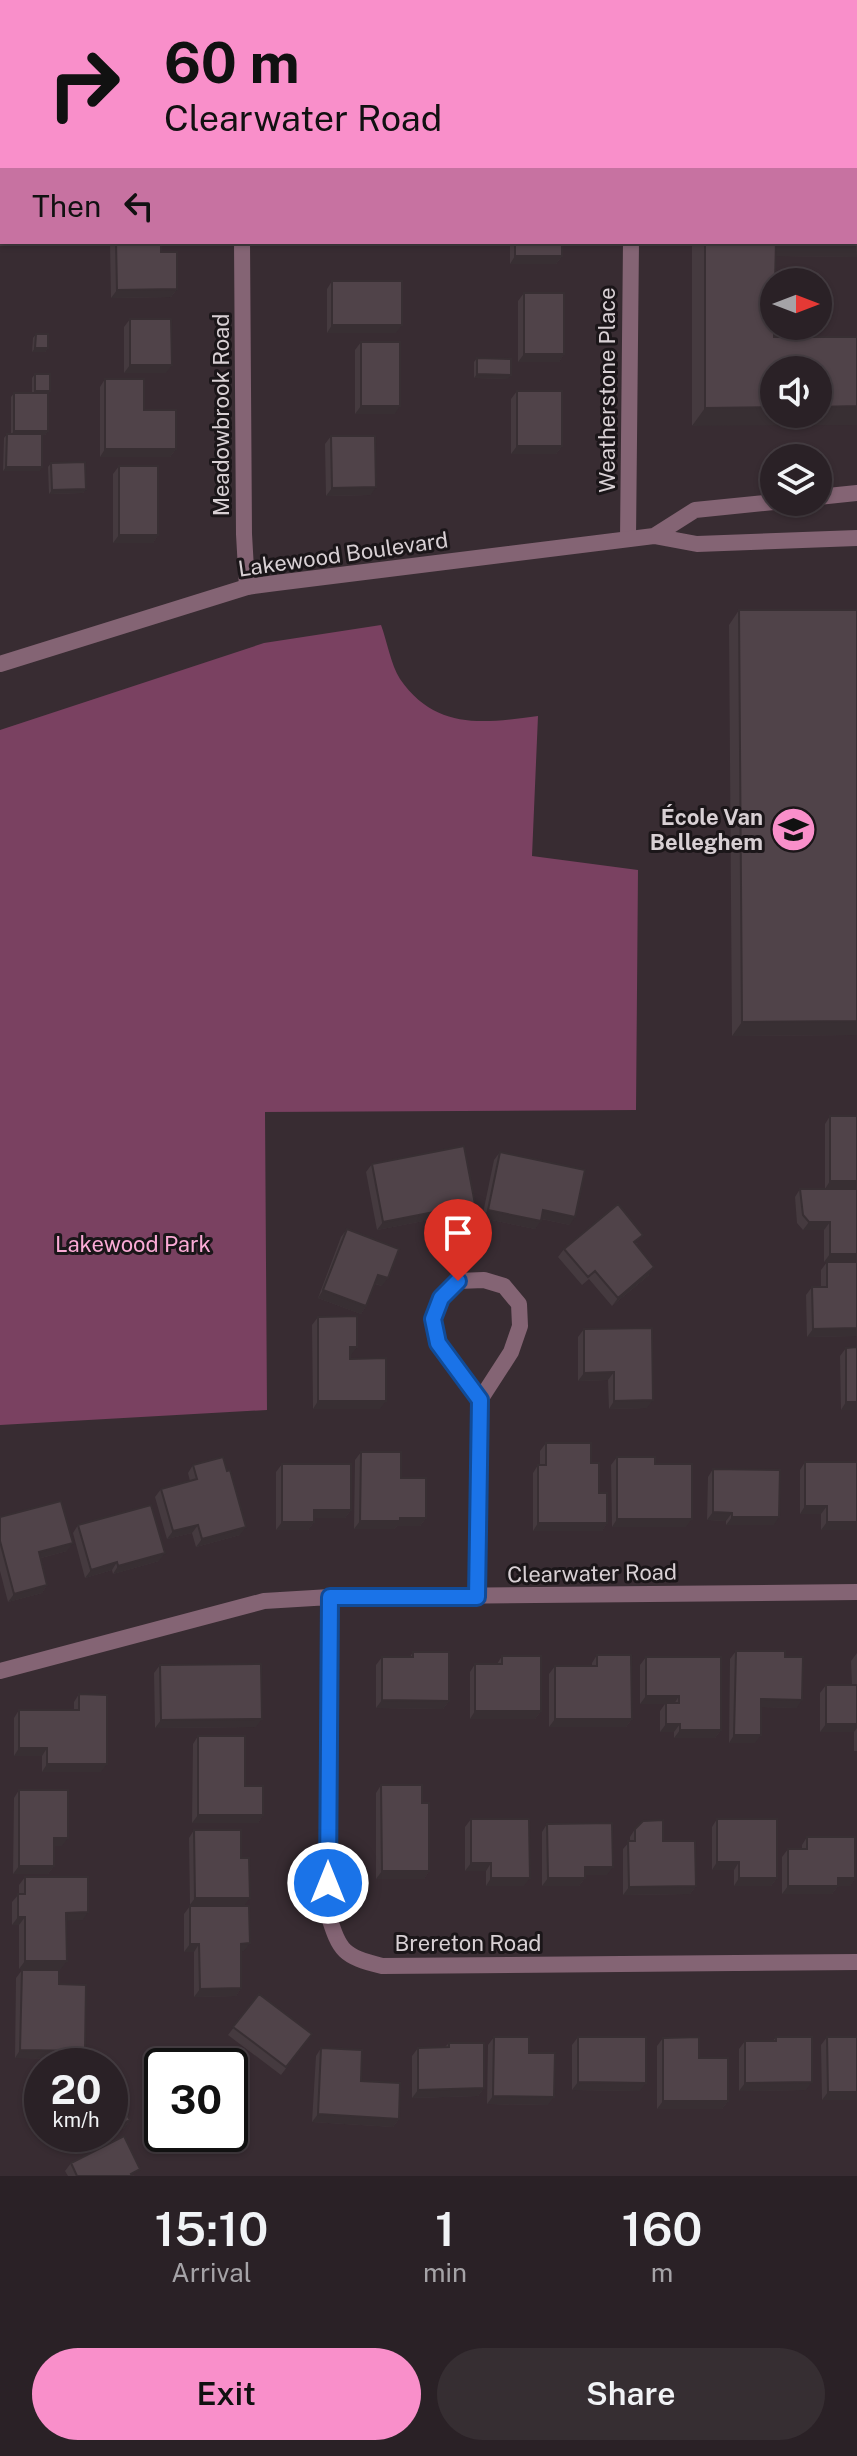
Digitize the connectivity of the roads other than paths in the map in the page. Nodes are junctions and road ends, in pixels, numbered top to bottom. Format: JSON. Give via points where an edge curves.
{"nodes":[{"id":1,"x":242,"y":244,"type":"edge"},
{"id":2,"x":631,"y":244,"type":"edge"},
{"id":3,"x":857,"y":493,"type":"edge"},
{"id":4,"x":832,"y":496,"type":"edge"},
{"id":5,"x":760,"y":503,"type":"edge"},
{"id":6,"x":654,"y":536,"type":"junction"},
{"id":7,"x":857,"y":538,"type":"edge"},
{"id":8,"x":628,"y":539,"type":"junction"},
{"id":9,"x":247,"y":587,"type":"junction"},
{"id":10,"x":0,"y":664,"type":"edge"},
{"id":11,"x":480,"y":1400,"type":"junction"},
{"id":12,"x":857,"y":1592,"type":"edge"},
{"id":13,"x":330,"y":1597,"type":"junction"},
{"id":14,"x":477,"y":1597,"type":"junction"},
{"id":15,"x":0,"y":1671,"type":"edge"},
{"id":16,"x":857,"y":1962,"type":"edge"}],
"edges":[{"from":1,"to":9,"type":"street","name":"Meadowbrook Road"},
{"from":2,"to":8,"type":"street","name":"Weatherstone Place"},
{"from":3,"to":4,"type":"street"},
{"from":5,"to":6,"type":"street","name":"Lakewood Boulevard","via":[[695,510]]},
{"from":6,"to":7,"type":"street","name":"Lakewood Boulevard","via":[[697,544]]},
{"from":6,"to":8,"type":"street","name":"Lakewood Boulevard"},
{"from":8,"to":9,"type":"street","name":"Lakewood Boulevard"},
{"from":9,"to":10,"type":"street","name":"Lakewood Boulevard"},
{"from":11,"to":11,"type":"street","via":[[511,1352],[520,1326],[519,1304],[504,1286],[458,1281],[441,1298],[433,1319],[438,1343]]},
{"from":11,"to":14,"type":"street"},
{"from":12,"to":14,"type":"street","name":"Clearwater Road"},
{"from":13,"to":14,"type":"street","name":"Clearwater Road"},
{"from":13,"to":15,"type":"street","name":"Clearwater Road","via":[[264,1601]]},
{"from":13,"to":16,"type":"street","name":"Brereton Road","via":[[328,1914],[337,1943],[353,1958],[382,1966]]}]}
